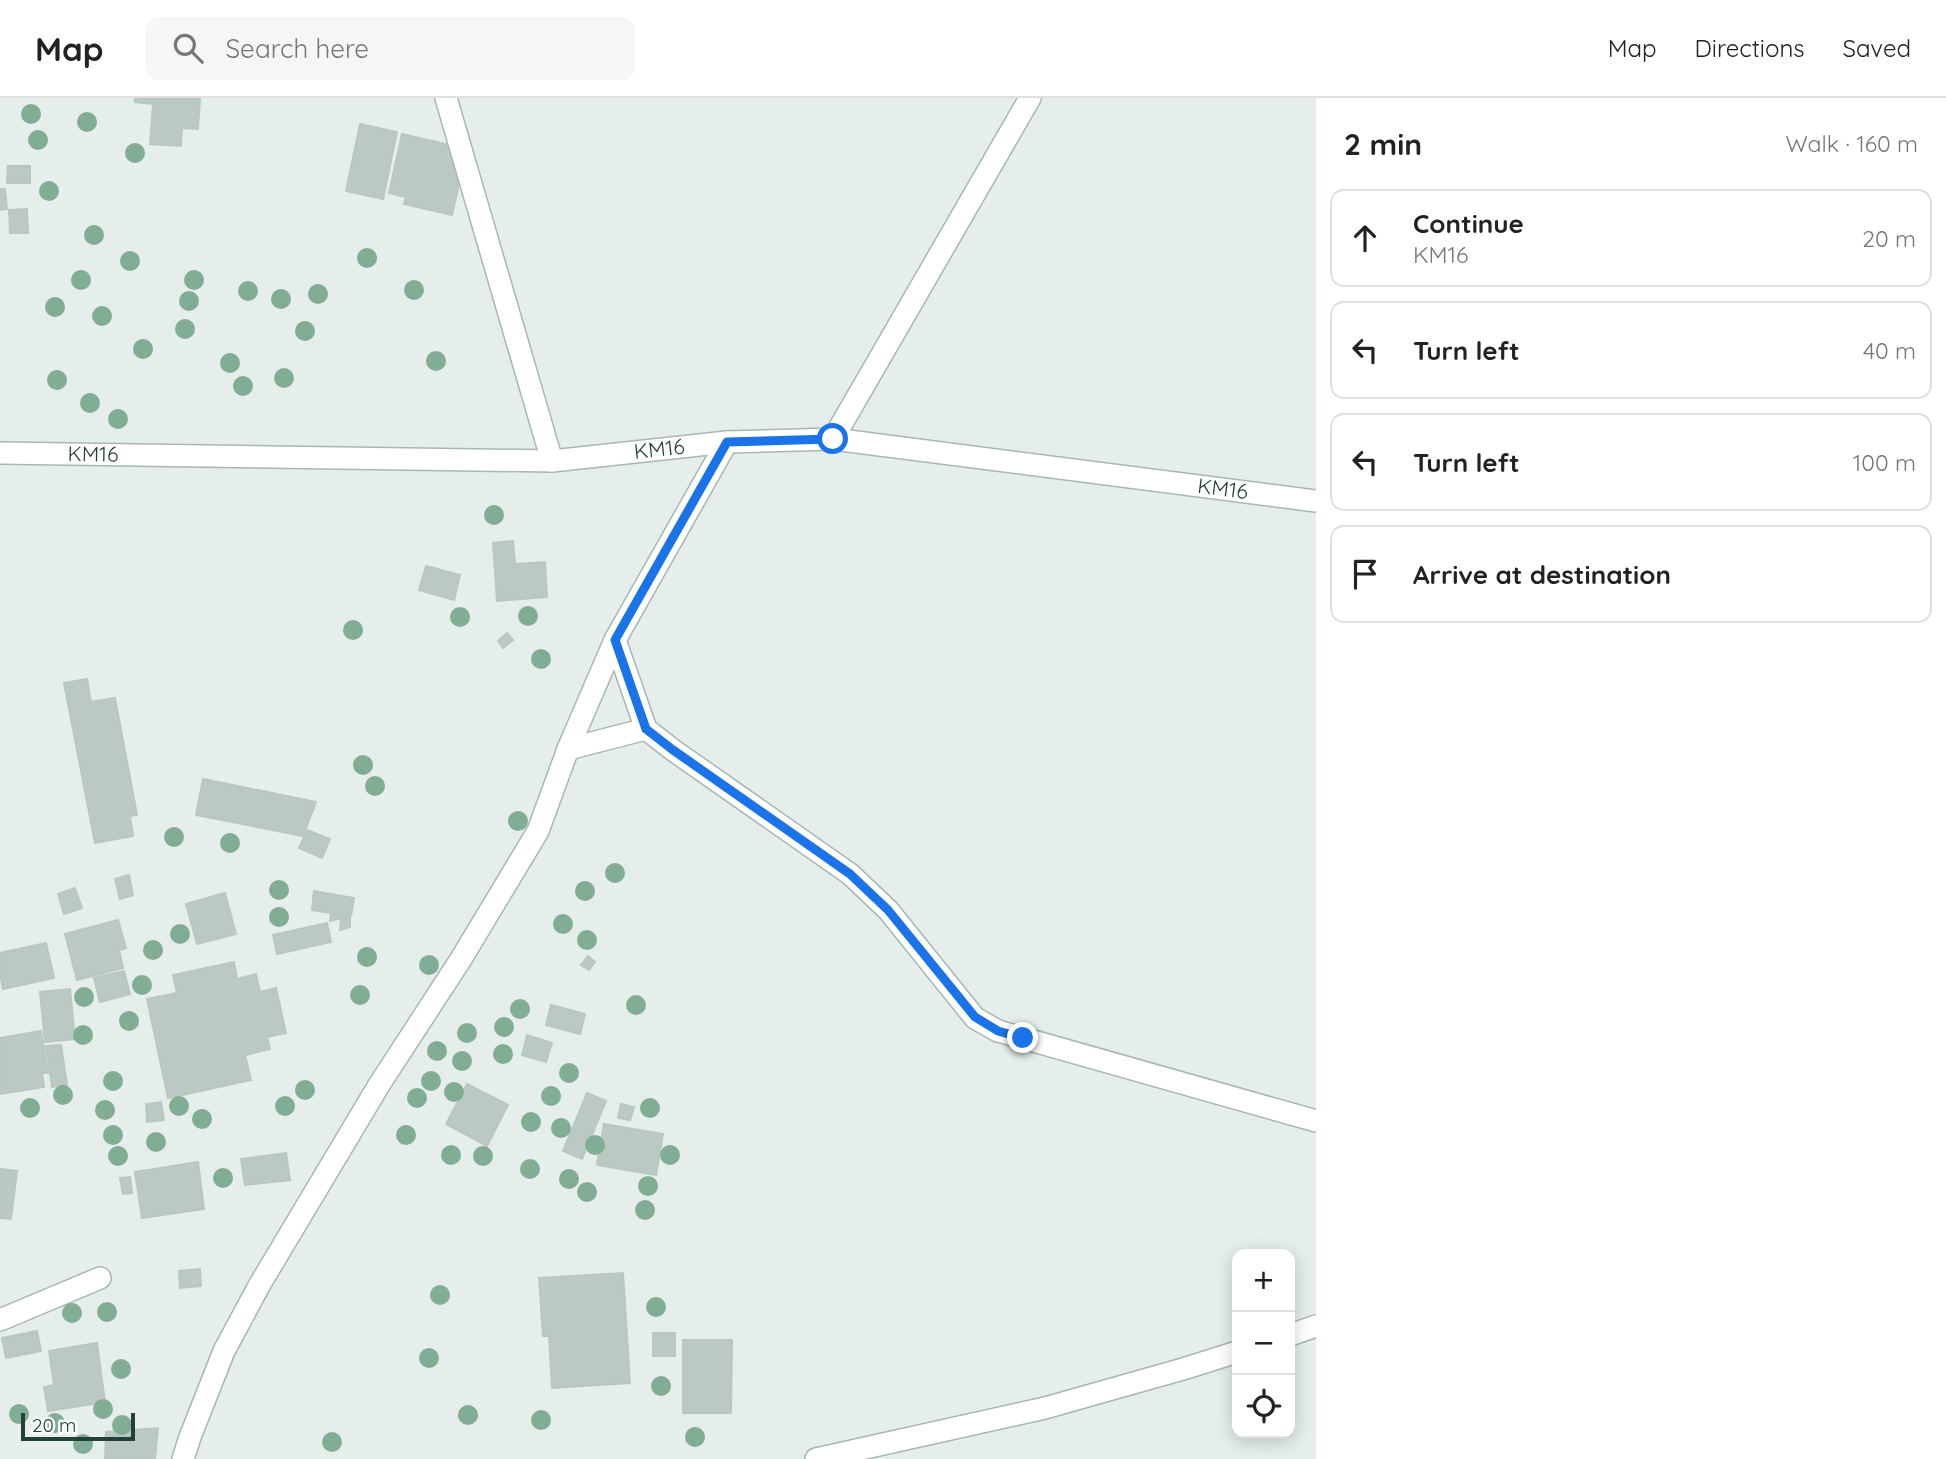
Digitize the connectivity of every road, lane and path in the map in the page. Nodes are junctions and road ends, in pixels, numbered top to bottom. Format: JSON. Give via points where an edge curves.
{"nodes":[{"id":1,"x":446,"y":98,"type":"edge"},
{"id":2,"x":1030,"y":98,"type":"edge"},
{"id":3,"x":833,"y":439,"type":"junction"},
{"id":4,"x":727,"y":442,"type":"junction"},
{"id":5,"x":0,"y":453,"type":"edge"},
{"id":6,"x":552,"y":461,"type":"junction"},
{"id":7,"x":1316,"y":501,"type":"edge"},
{"id":8,"x":615,"y":640,"type":"junction"},
{"id":9,"x":646,"y":729,"type":"junction"},
{"id":10,"x":568,"y":749,"type":"junction"},
{"id":11,"x":1316,"y":1122,"type":"edge"},
{"id":12,"x":100,"y":1278,"type":"dead end"},
{"id":13,"x":0,"y":1320,"type":"edge"},
{"id":14,"x":1316,"y":1326,"type":"edge"},
{"id":15,"x":1295,"y":1333,"type":"edge"},
{"id":16,"x":1232,"y":1354,"type":"edge"},
{"id":17,"x":183,"y":1459,"type":"edge"},
{"id":18,"x":816,"y":1459,"type":"edge"}],
"edges":[{"from":1,"to":6,"type":"street"},
{"from":2,"to":3,"type":"street"},
{"from":3,"to":4,"type":"street","name":"KM16"},
{"from":3,"to":7,"type":"street","name":"KM16"},
{"from":4,"to":6,"type":"street","name":"KM16"},
{"from":4,"to":8,"type":"street"},
{"from":5,"to":6,"type":"street","name":"KM16"},
{"from":8,"to":9,"type":"street"},
{"from":8,"to":10,"type":"street"},
{"from":9,"to":10,"type":"street"},
{"from":9,"to":11,"type":"street","via":[[850,874],[888,910],[975,1017],[986,1024]]},
{"from":10,"to":17,"type":"street","via":[[538,831],[260,1284],[224,1351]]},
{"from":12,"to":13,"type":"street"},
{"from":14,"to":15,"type":"street"},
{"from":16,"to":18,"type":"street","via":[[1045,1408]]}]}
